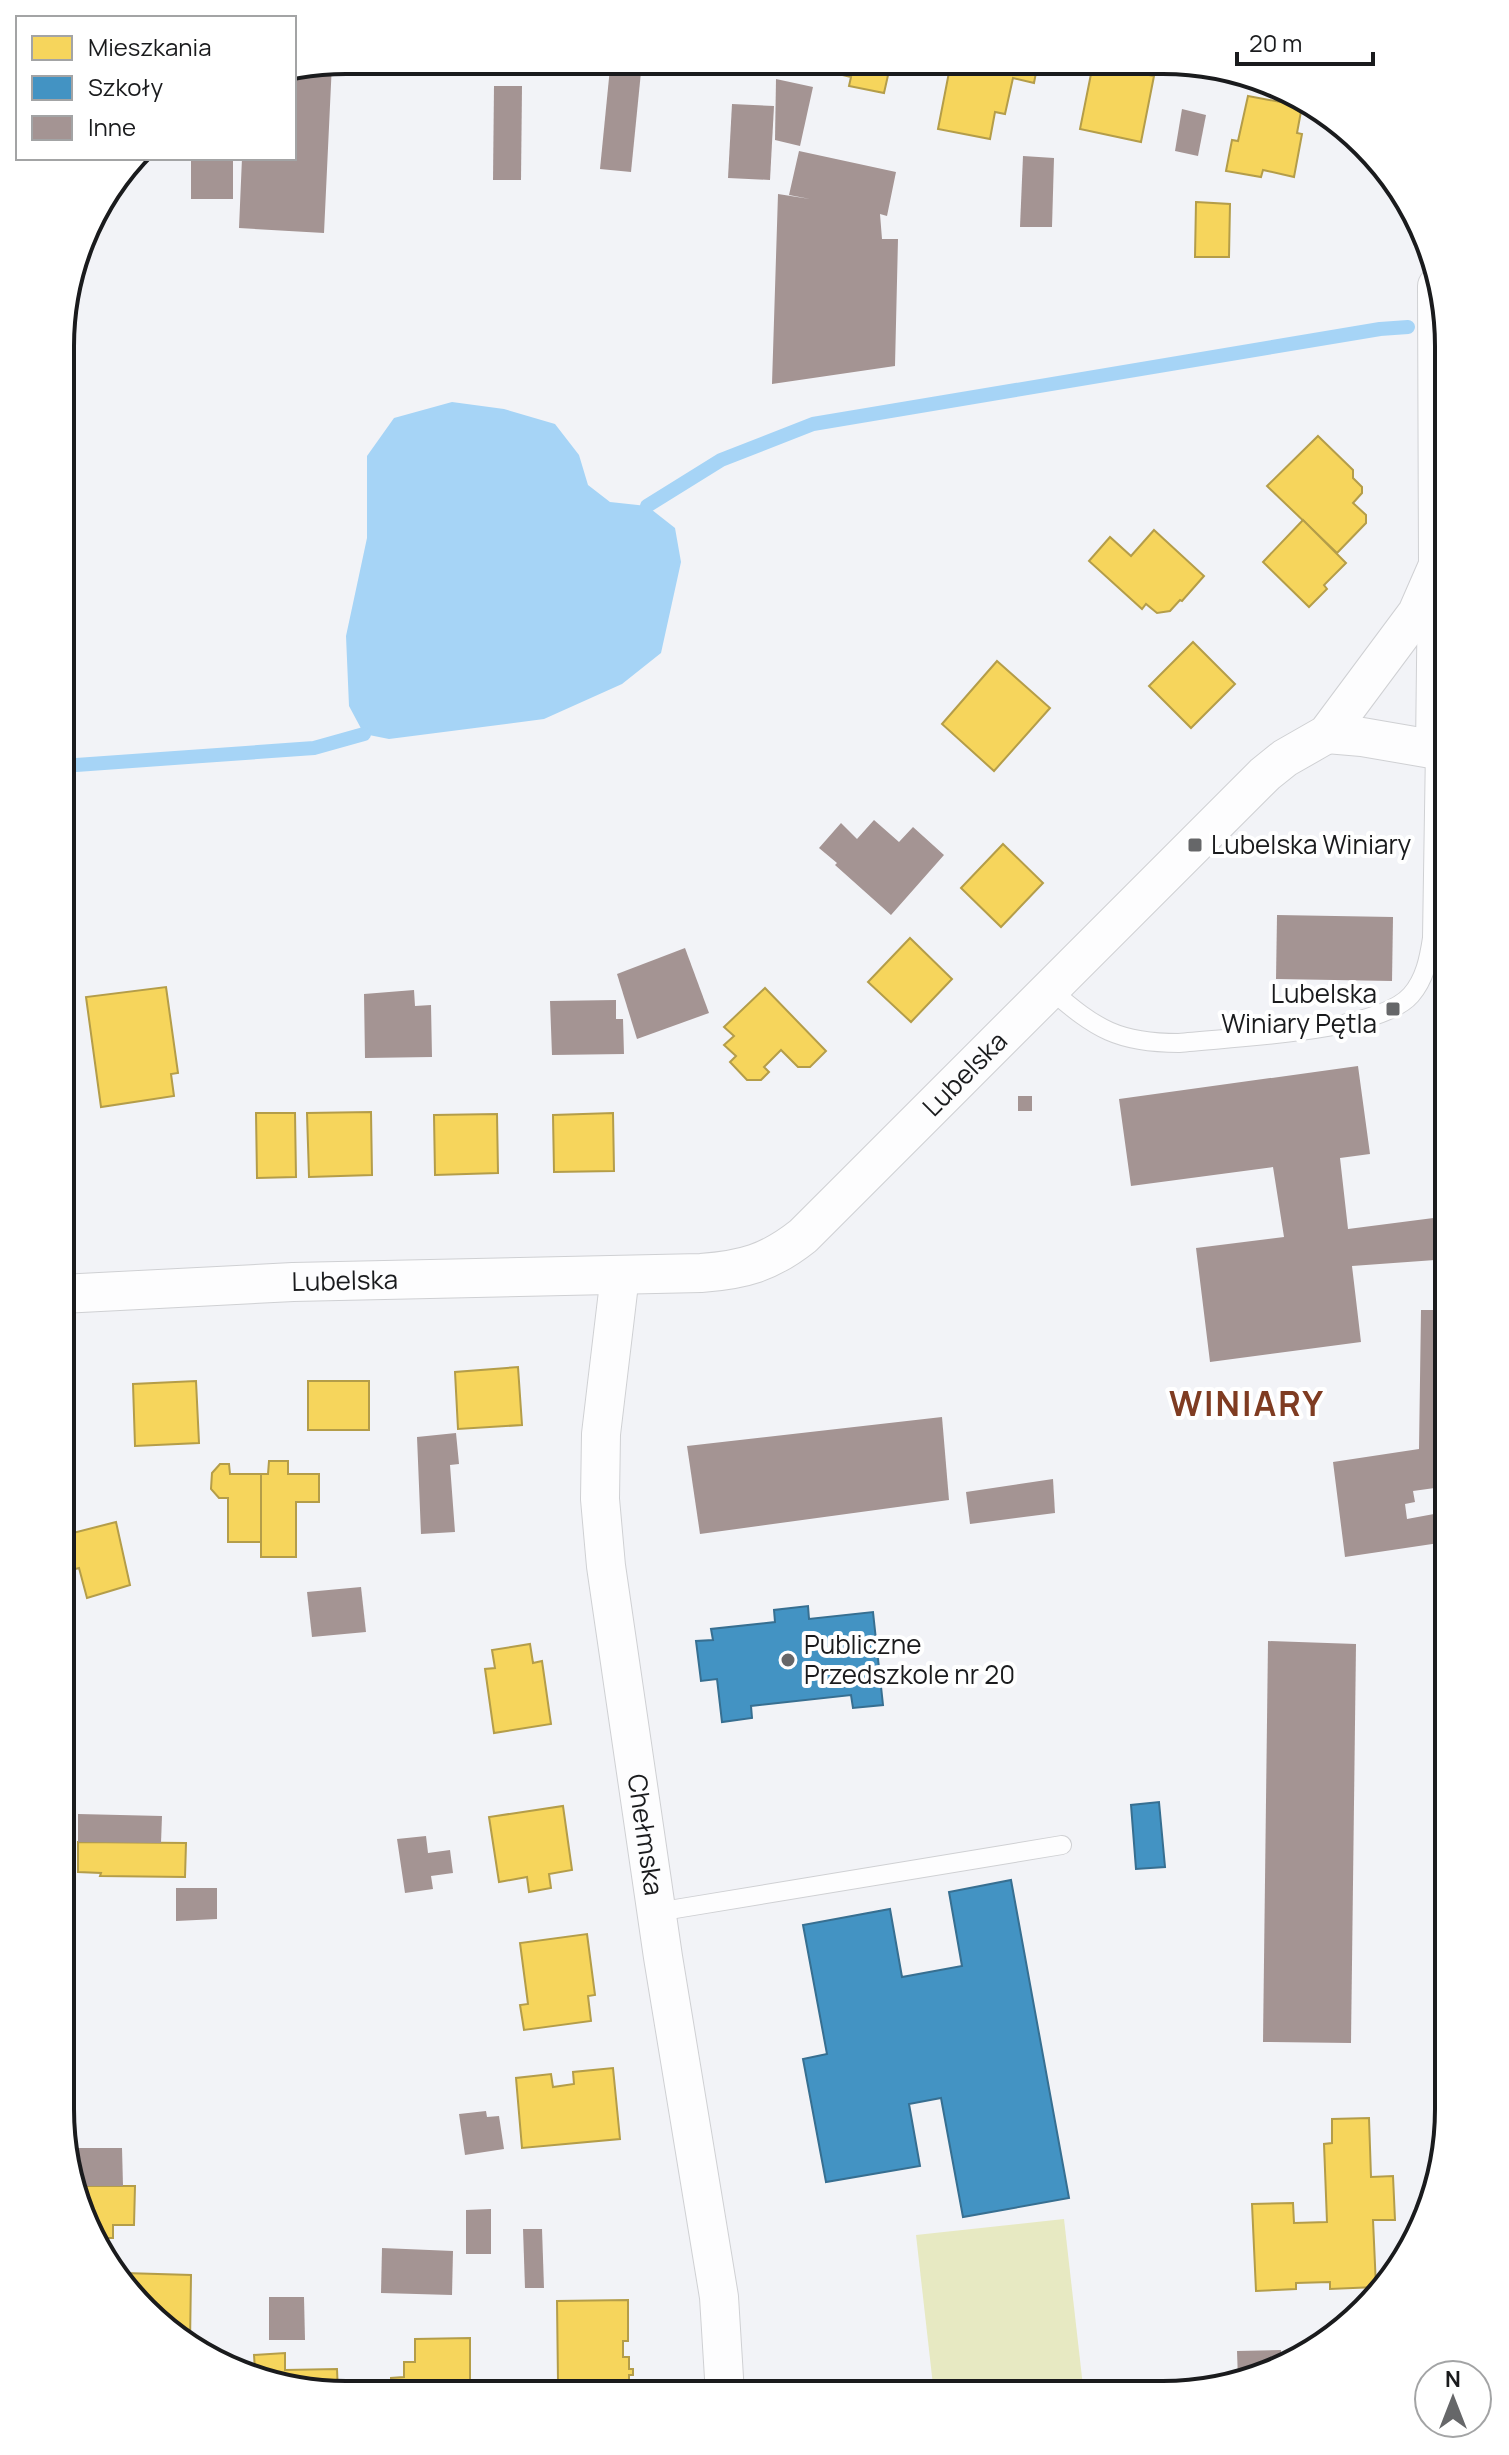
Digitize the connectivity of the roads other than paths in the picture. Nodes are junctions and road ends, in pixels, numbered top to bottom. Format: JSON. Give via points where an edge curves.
{"nodes":[{"id":1,"x":1435,"y":572,"type":"edge"},
{"id":2,"x":1327,"y":734,"type":"junction"},
{"id":3,"x":1435,"y":749,"type":"edge"},
{"id":4,"x":1435,"y":887,"type":"edge"},
{"id":5,"x":1051,"y":990,"type":"junction"},
{"id":6,"x":620,"y":1275,"type":"junction"},
{"id":7,"x":74,"y":1293,"type":"edge"},
{"id":8,"x":1062,"y":1845,"type":"dead end"},
{"id":9,"x":657,"y":1912,"type":"junction"},
{"id":10,"x":724,"y":2381,"type":"edge"}],
"edges":[{"from":1,"to":2,"type":"street","name":"Lubelska","via":[[1417,613]]},
{"from":2,"to":3,"type":"street"},
{"from":2,"to":5,"type":"street","name":"Lubelska","via":[[1265,774]]},
{"from":4,"to":5,"type":"lane","via":[[1432,938],[1422,977],[1393,1009],[1345,1025],[1155,1043],[1107,1031]]},
{"from":5,"to":6,"type":"street","name":"Lubelska","via":[[783,1252],[736,1270]]},
{"from":6,"to":7,"type":"street","name":"Lubelska"},
{"from":6,"to":9,"type":"street","name":"Chełmska","via":[[601,1434],[600,1499]]},
{"from":8,"to":9,"type":"lane"},
{"from":9,"to":10,"type":"street","name":"Chełmska","via":[[719,2297]]}]}
